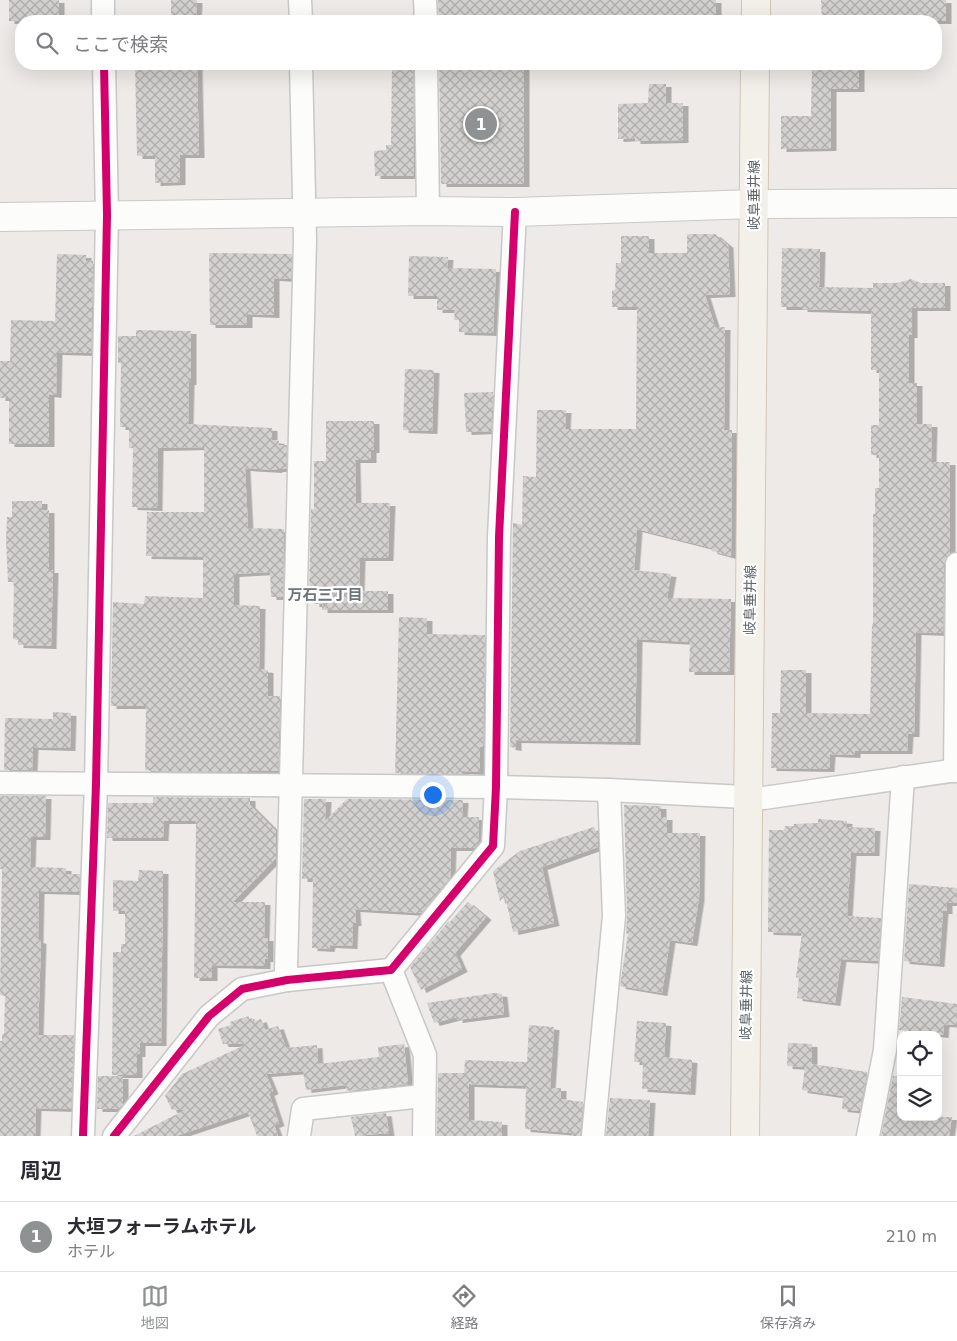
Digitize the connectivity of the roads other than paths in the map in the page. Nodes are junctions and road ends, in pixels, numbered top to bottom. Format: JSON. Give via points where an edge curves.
{"nodes":[{"id":1,"x":103,"y":0,"type":"edge"},
{"id":2,"x":300,"y":0,"type":"edge"},
{"id":3,"x":425,"y":0,"type":"edge"},
{"id":4,"x":756,"y":0,"type":"edge"},
{"id":5,"x":103,"y":15,"type":"edge"},
{"id":6,"x":301,"y":15,"type":"edge"},
{"id":7,"x":426,"y":15,"type":"edge"},
{"id":8,"x":756,"y":15,"type":"edge"},
{"id":9,"x":104,"y":70,"type":"edge"},
{"id":10,"x":301,"y":70,"type":"edge"},
{"id":11,"x":426,"y":70,"type":"edge"},
{"id":12,"x":755,"y":70,"type":"edge"},
{"id":13,"x":957,"y":203,"type":"edge"},
{"id":14,"x":754,"y":204,"type":"junction"},
{"id":15,"x":428,"y":211,"type":"junction"},
{"id":16,"x":304,"y":212,"type":"junction"},
{"id":17,"x":515,"y":212,"type":"junction"},
{"id":18,"x":107,"y":215,"type":"junction"},
{"id":19,"x":0,"y":217,"type":"edge"},
{"id":20,"x":957,"y":564,"type":"edge"},
{"id":21,"x":956,"y":770,"type":"edge"},
{"id":22,"x":902,"y":777,"type":"junction"},
{"id":23,"x":0,"y":783,"type":"edge"},
{"id":24,"x":96,"y":784,"type":"junction"},
{"id":25,"x":291,"y":785,"type":"junction"},
{"id":26,"x":496,"y":787,"type":"junction"},
{"id":27,"x":609,"y":790,"type":"junction"},
{"id":28,"x":748,"y":798,"type":"junction"},
{"id":29,"x":391,"y":970,"type":"junction"},
{"id":30,"x":287,"y":980,"type":"junction"},
{"id":31,"x":424,"y":1096,"type":"junction"},
{"id":32,"x":83,"y":1136,"type":"edge"},
{"id":33,"x":114,"y":1136,"type":"edge"},
{"id":34,"x":299,"y":1136,"type":"edge"},
{"id":35,"x":424,"y":1136,"type":"edge"},
{"id":36,"x":593,"y":1136,"type":"edge"},
{"id":37,"x":745,"y":1136,"type":"edge"},
{"id":38,"x":868,"y":1136,"type":"edge"}],
"edges":[{"from":1,"to":5,"type":"street"},
{"from":2,"to":6,"type":"street"},
{"from":3,"to":7,"type":"street"},
{"from":4,"to":8,"type":"main road"},
{"from":9,"to":18,"type":"street"},
{"from":10,"to":16,"type":"street"},
{"from":11,"to":15,"type":"street"},
{"from":12,"to":14,"type":"main road","name":"岐阜垂井線"},
{"from":13,"to":14,"type":"street"},
{"from":14,"to":17,"type":"street"},
{"from":14,"to":28,"type":"main road","name":"岐阜垂井線"},
{"from":15,"to":16,"type":"street"},
{"from":15,"to":17,"type":"street"},
{"from":16,"to":18,"type":"street"},
{"from":16,"to":25,"type":"street"},
{"from":17,"to":26,"type":"street","via":[[498,537]]},
{"from":18,"to":19,"type":"street"},
{"from":18,"to":24,"type":"street"},
{"from":20,"to":21,"type":"street"},
{"from":21,"to":22,"type":"street"},
{"from":22,"to":28,"type":"street"},
{"from":22,"to":38,"type":"street","via":[[885,1050]]},
{"from":23,"to":24,"type":"street"},
{"from":24,"to":25,"type":"street"},
{"from":24,"to":32,"type":"street"},
{"from":25,"to":26,"type":"street"},
{"from":25,"to":30,"type":"street"},
{"from":26,"to":27,"type":"street"},
{"from":26,"to":29,"type":"street","via":[[493,846]]},
{"from":27,"to":28,"type":"street"},
{"from":27,"to":36,"type":"street","via":[[614,916]]},
{"from":28,"to":37,"type":"main road","name":"岐阜垂井線"},
{"from":29,"to":30,"type":"street"},
{"from":29,"to":31,"type":"street","via":[[425,1055]]},
{"from":30,"to":33,"type":"street","via":[[242,988],[209,1016]]},
{"from":31,"to":34,"type":"street","via":[[303,1109]]},
{"from":31,"to":35,"type":"street"}]}
